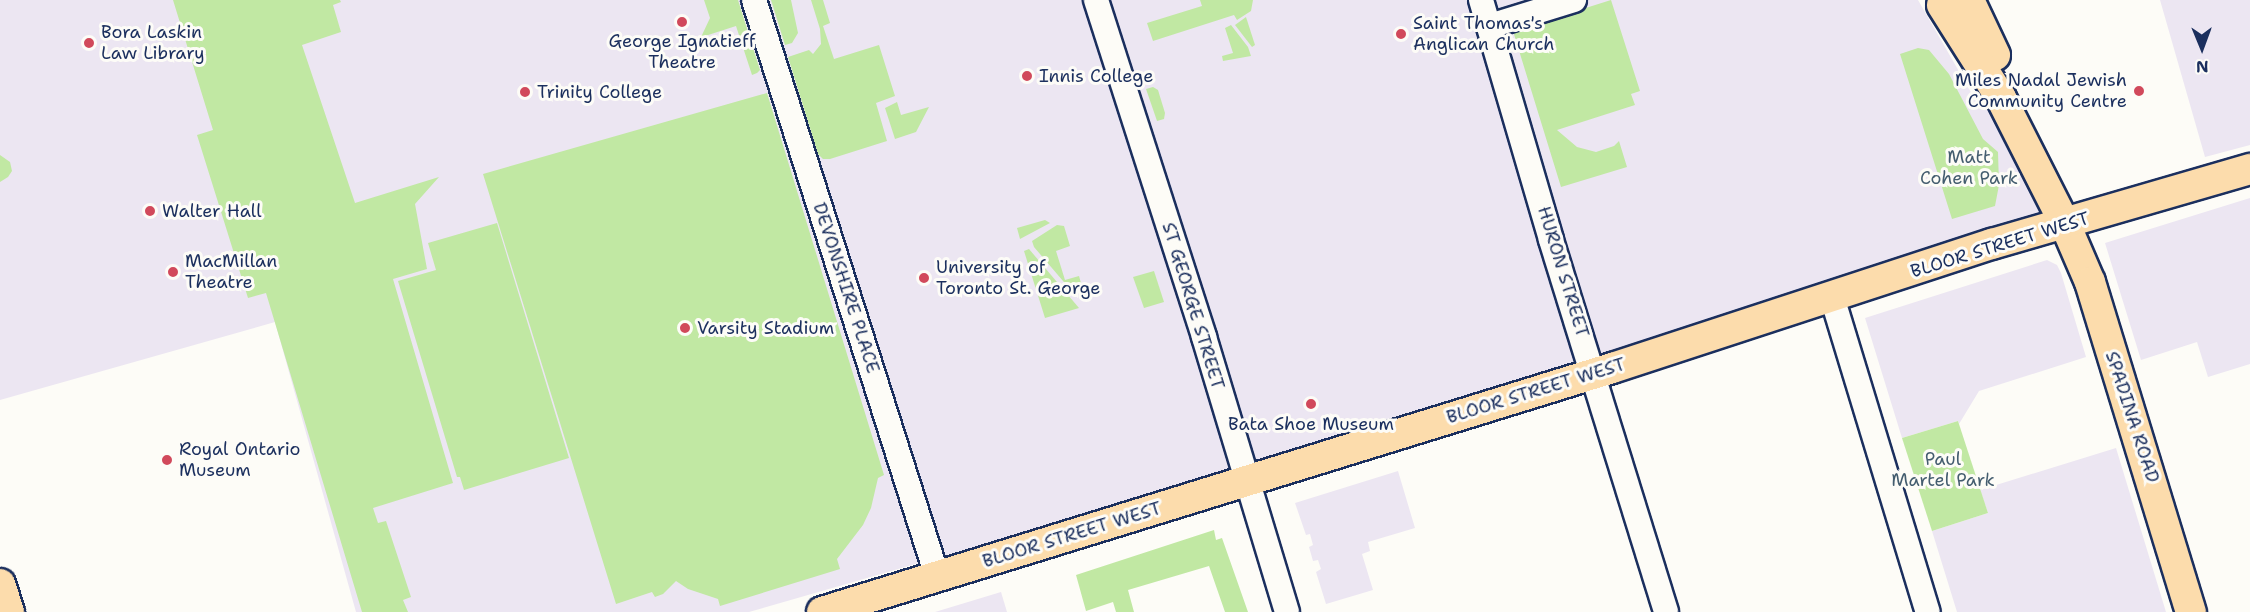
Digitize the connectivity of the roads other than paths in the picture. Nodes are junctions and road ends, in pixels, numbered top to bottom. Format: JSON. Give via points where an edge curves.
{"nodes":[{"id":1,"x":754,"y":0,"type":"edge"},
{"id":2,"x":1096,"y":0,"type":"edge"},
{"id":3,"x":1481,"y":0,"type":"edge"},
{"id":4,"x":1574,"y":0,"type":"edge"},
{"id":5,"x":1942,"y":4,"type":"edge"},
{"id":6,"x":1490,"y":26,"type":"junction"},
{"id":7,"x":2001,"y":98,"type":"junction"},
{"id":8,"x":2250,"y":169,"type":"edge"},
{"id":9,"x":2065,"y":224,"type":"junction"},
{"id":10,"x":1832,"y":297,"type":"junction"},
{"id":11,"x":1592,"y":373,"type":"junction"},
{"id":12,"x":1247,"y":482,"type":"junction"},
{"id":13,"x":937,"y":576,"type":"junction"},
{"id":14,"x":0,"y":584,"type":"edge"},
{"id":15,"x":9,"y":612,"type":"edge"},
{"id":16,"x":822,"y":612,"type":"edge"},
{"id":17,"x":1287,"y":612,"type":"edge"},
{"id":18,"x":1666,"y":612,"type":"edge"},
{"id":19,"x":1928,"y":612,"type":"edge"},
{"id":20,"x":2191,"y":612,"type":"edge"}],
"edges":[{"from":1,"to":13,"type":"street","name":"DEVONSHIRE PLACE"},
{"from":2,"to":12,"type":"street","name":"ST GEORGE STREET"},
{"from":3,"to":6,"type":"street","name":"HURON STREET"},
{"from":4,"to":6,"type":"street"},
{"from":5,"to":7,"type":"main road","via":[[1977,87]]},
{"from":5,"to":7,"type":"main road","via":[[2004,74]]},
{"from":6,"to":11,"type":"street","name":"HURON STREET"},
{"from":7,"to":9,"type":"main road","name":"SPADINA ROAD"},
{"from":8,"to":9,"type":"main road","name":"BLOOR STREET WEST"},
{"from":9,"to":10,"type":"main road","name":"BLOOR STREET WEST"},
{"from":9,"to":20,"type":"main road","name":"SPADINA ROAD","via":[[2090,282]]},
{"from":10,"to":11,"type":"main road","name":"BLOOR STREET WEST"},
{"from":10,"to":19,"type":"street"},
{"from":11,"to":12,"type":"main road","name":"BLOOR STREET WEST"},
{"from":11,"to":18,"type":"street","name":"HURON STREET"},
{"from":12,"to":13,"type":"main road","name":"BLOOR STREET WEST"},
{"from":12,"to":17,"type":"street","name":"ST GEORGE STREET"},
{"from":13,"to":16,"type":"main road","name":"BLOOR STREET WEST"},
{"from":14,"to":15,"type":"main road"}]}
